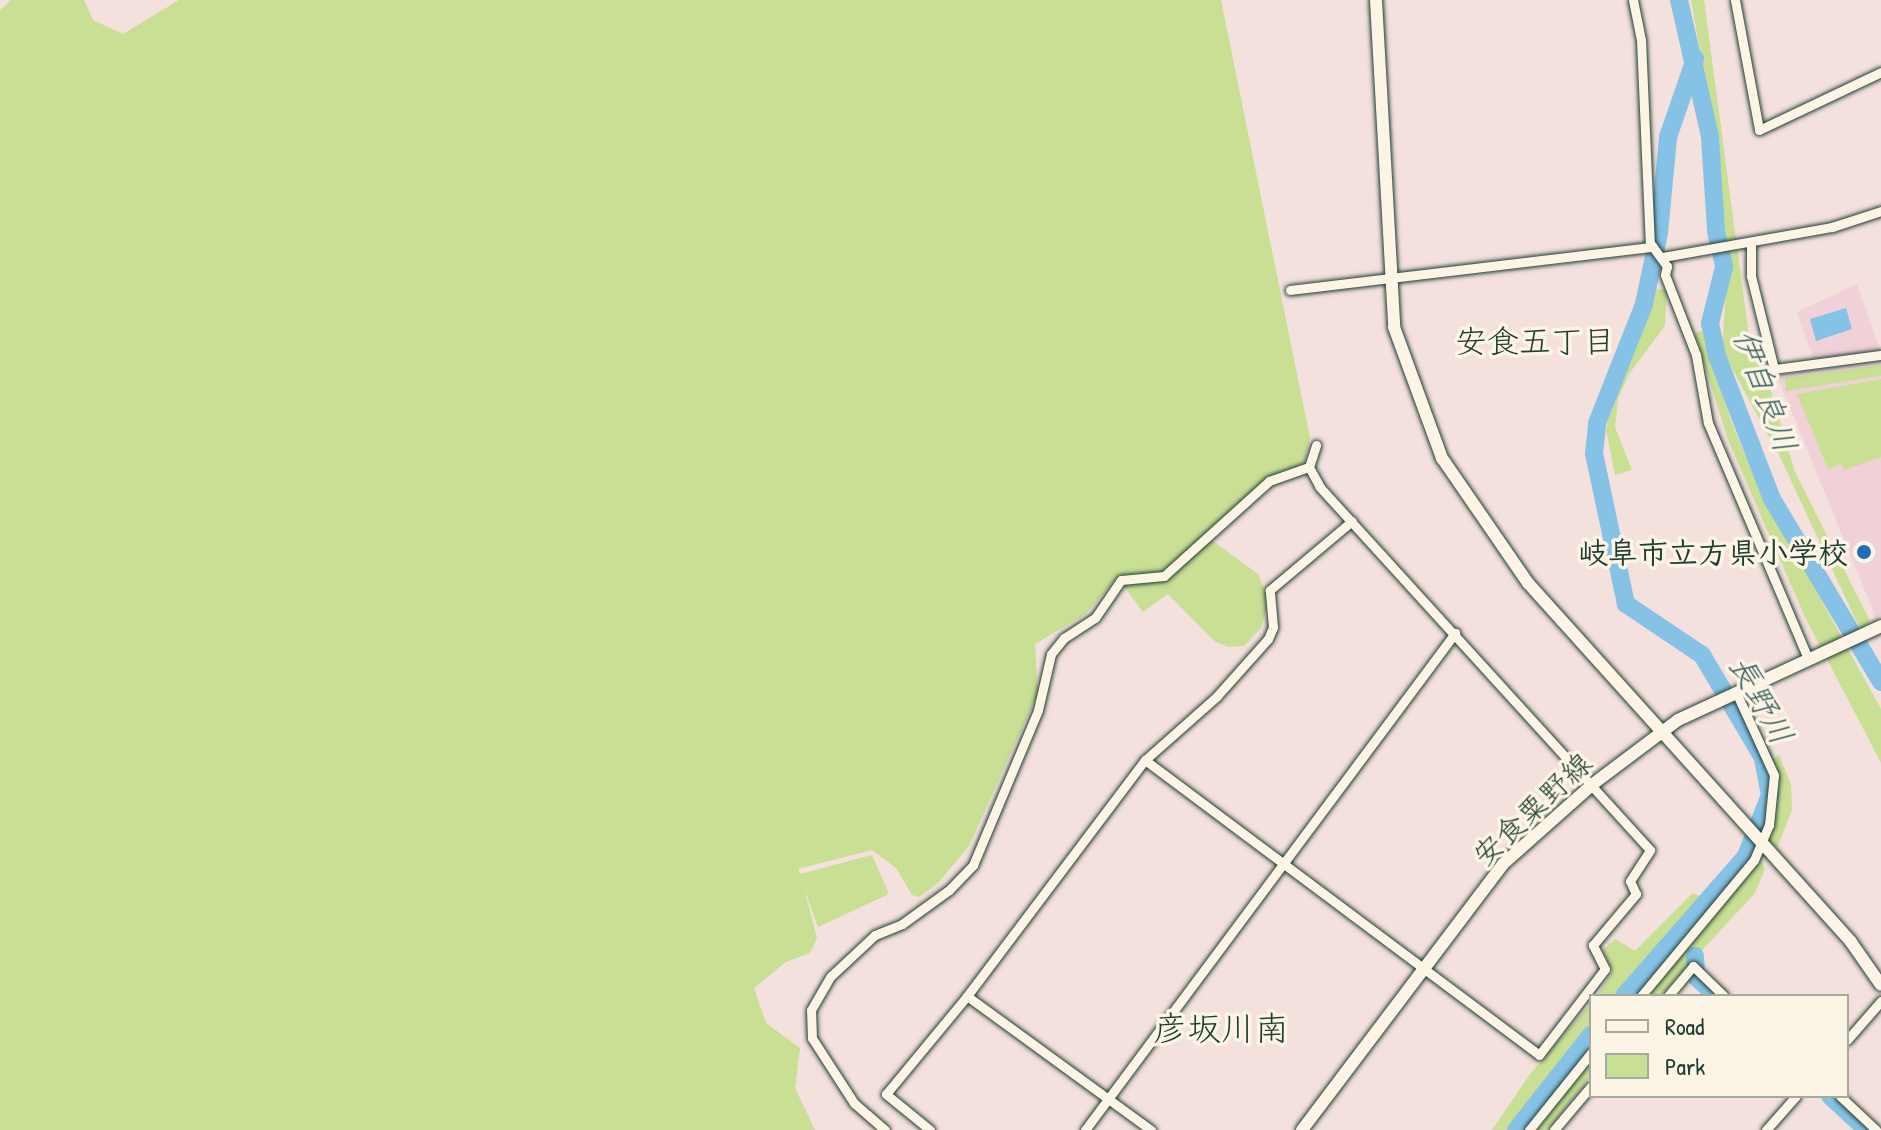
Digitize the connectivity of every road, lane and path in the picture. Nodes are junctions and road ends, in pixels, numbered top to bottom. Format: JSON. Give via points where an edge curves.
{"nodes":[{"id":1,"x":1376,"y":0,"type":"edge"},
{"id":2,"x":1633,"y":0,"type":"edge"},
{"id":3,"x":1735,"y":0,"type":"edge"},
{"id":4,"x":1881,"y":72,"type":"edge"},
{"id":5,"x":1881,"y":211,"type":"edge"},
{"id":6,"x":1748,"y":244,"type":"junction"},
{"id":7,"x":1652,"y":247,"type":"junction"},
{"id":8,"x":1669,"y":257,"type":"junction"},
{"id":9,"x":1390,"y":281,"type":"junction"},
{"id":10,"x":1290,"y":290,"type":"dead end"},
{"id":11,"x":1881,"y":355,"type":"edge"},
{"id":12,"x":1316,"y":445,"type":"dead end"},
{"id":13,"x":1309,"y":467,"type":"junction"},
{"id":14,"x":1352,"y":521,"type":"junction"},
{"id":15,"x":1881,"y":626,"type":"edge"},
{"id":16,"x":1455,"y":633,"type":"junction"},
{"id":17,"x":1812,"y":657,"type":"junction"},
{"id":18,"x":1735,"y":693,"type":"junction"},
{"id":19,"x":1660,"y":730,"type":"junction"},
{"id":20,"x":1145,"y":760,"type":"junction"},
{"id":21,"x":1593,"y":784,"type":"junction"},
{"id":22,"x":1761,"y":842,"type":"junction"},
{"id":23,"x":1281,"y":866,"type":"junction"},
{"id":24,"x":1422,"y":968,"type":"junction"},
{"id":25,"x":1881,"y":985,"type":"edge"},
{"id":26,"x":1643,"y":994,"type":"edge"},
{"id":27,"x":1670,"y":994,"type":"edge"},
{"id":28,"x":1722,"y":994,"type":"edge"},
{"id":29,"x":967,"y":996,"type":"junction"},
{"id":30,"x":1881,"y":1001,"type":"edge"},
{"id":31,"x":1849,"y":1038,"type":"edge"},
{"id":32,"x":1589,"y":1055,"type":"edge"},
{"id":33,"x":1589,"y":1088,"type":"edge"},
{"id":34,"x":1794,"y":1098,"type":"edge"},
{"id":35,"x":1842,"y":1098,"type":"edge"},
{"id":36,"x":1110,"y":1101,"type":"junction"},
{"id":37,"x":885,"y":1130,"type":"edge"},
{"id":38,"x":930,"y":1130,"type":"edge"},
{"id":39,"x":1085,"y":1130,"type":"edge"},
{"id":40,"x":1151,"y":1130,"type":"edge"},
{"id":41,"x":1302,"y":1130,"type":"edge"},
{"id":42,"x":1529,"y":1130,"type":"edge"},
{"id":43,"x":1554,"y":1130,"type":"edge"},
{"id":44,"x":1766,"y":1130,"type":"edge"},
{"id":45,"x":1876,"y":1130,"type":"edge"}],
"edges":[{"from":1,"to":9,"type":"street"},
{"from":2,"to":7,"type":"street","via":[[1641,40]]},
{"from":3,"to":4,"type":"street","via":[[1759,130]]},
{"from":5,"to":6,"type":"street"},
{"from":6,"to":8,"type":"street"},
{"from":6,"to":11,"type":"street","via":[[1757,307],[1774,369]]},
{"from":7,"to":8,"type":"street"},
{"from":7,"to":9,"type":"street"},
{"from":8,"to":17,"type":"street","via":[[1665,275],[1696,355],[1708,423]]},
{"from":9,"to":10,"type":"street"},
{"from":9,"to":19,"type":"street","via":[[1394,327],[1422,414],[1466,498],[1528,583]]},
{"from":12,"to":13,"type":"street"},
{"from":13,"to":14,"type":"street"},
{"from":13,"to":37,"type":"street","via":[[1269,481],[1164,576],[1121,580],[1095,618],[1064,638],[1051,654],[1038,710],[973,865],[902,924],[875,935],[831,976],[811,1010],[812,1038],[854,1103]]},
{"from":14,"to":16,"type":"street"},
{"from":14,"to":20,"type":"street","via":[[1270,590],[1273,627],[1268,639],[1227,686]]},
{"from":15,"to":17,"type":"street","name":"安食粟野線"},
{"from":16,"to":21,"type":"street"},
{"from":16,"to":23,"type":"street"},
{"from":17,"to":18,"type":"street","name":"安食粟野線"},
{"from":18,"to":19,"type":"street","name":"安食粟野線"},
{"from":18,"to":22,"type":"street","via":[[1774,775],[1775,799]]},
{"from":19,"to":21,"type":"street","name":"安食粟野線"},
{"from":19,"to":22,"type":"street"},
{"from":20,"to":23,"type":"street"},
{"from":20,"to":29,"type":"street"},
{"from":21,"to":24,"type":"street","name":"安食粟野線","via":[[1503,864]]},
{"from":21,"to":24,"type":"street","via":[[1650,850],[1630,881],[1636,894],[1593,945],[1605,969],[1539,1055]]},
{"from":22,"to":25,"type":"street","via":[[1851,942]]},
{"from":22,"to":26,"type":"street","via":[[1730,892]]},
{"from":23,"to":24,"type":"street"},
{"from":23,"to":36,"type":"street"},
{"from":24,"to":41,"type":"street","name":"安食粟野線"},
{"from":27,"to":28,"type":"street","via":[[1693,966]]},
{"from":29,"to":36,"type":"street"},
{"from":29,"to":38,"type":"street","via":[[886,1094]]},
{"from":30,"to":31,"type":"street"},
{"from":32,"to":42,"type":"street"},
{"from":33,"to":43,"type":"street"},
{"from":34,"to":44,"type":"street"},
{"from":35,"to":45,"type":"street"},
{"from":36,"to":39,"type":"street"},
{"from":36,"to":40,"type":"street"}]}
